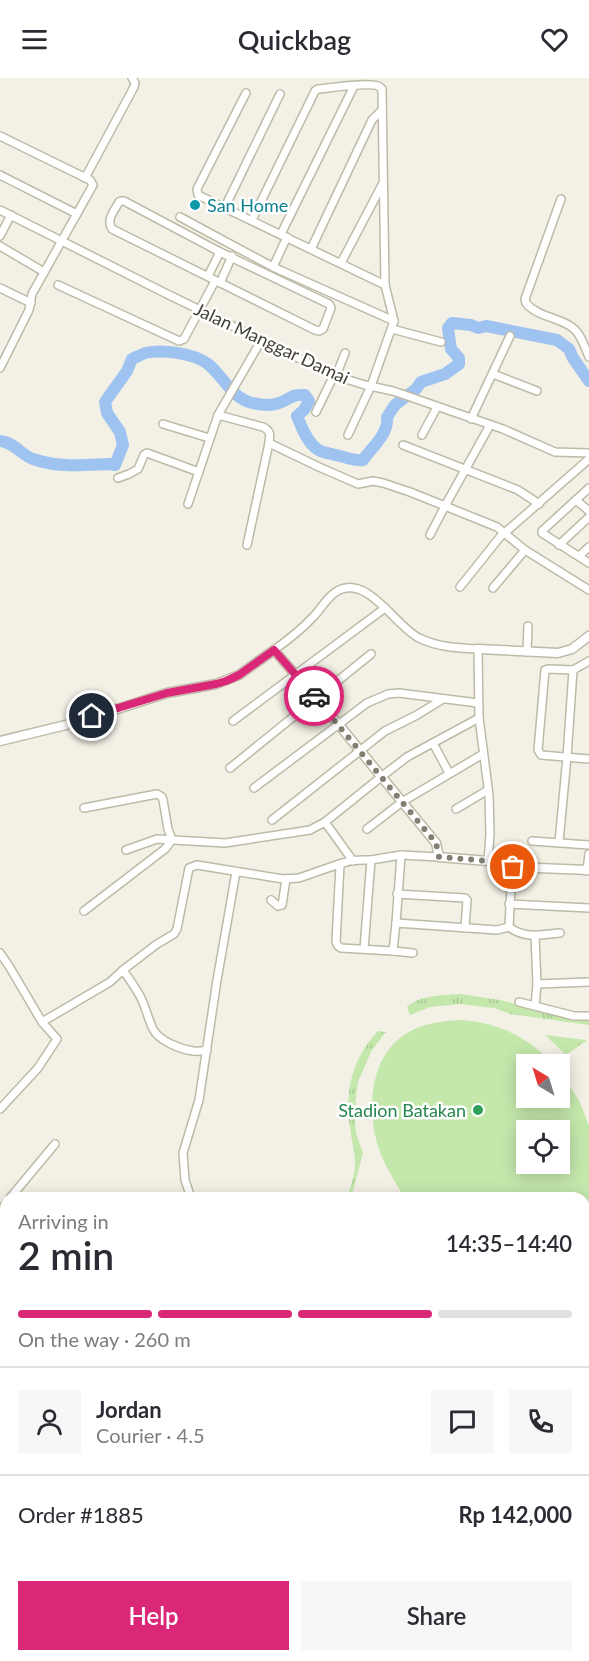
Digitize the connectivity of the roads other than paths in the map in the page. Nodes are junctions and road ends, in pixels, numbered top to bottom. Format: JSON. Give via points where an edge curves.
{"nodes":[{"id":1,"x":132,"y":78,"type":"edge"},
{"id":2,"x":354,"y":86,"type":"junction"},
{"id":3,"x":246,"y":93,"type":"dead end"},
{"id":4,"x":280,"y":94,"type":"dead end"},
{"id":5,"x":382,"y":110,"type":"junction"},
{"id":6,"x":0,"y":136,"type":"edge"},
{"id":7,"x":0,"y":175,"type":"edge"},
{"id":8,"x":85,"y":177,"type":"junction"},
{"id":9,"x":384,"y":181,"type":"junction"},
{"id":10,"x":561,"y":199,"type":"dead end"},
{"id":11,"x":225,"y":207,"type":"junction"},
{"id":12,"x":0,"y":210,"type":"edge"},
{"id":13,"x":77,"y":214,"type":"junction"},
{"id":14,"x":11,"y":215,"type":"junction"},
{"id":15,"x":180,"y":216,"type":"dead end"},
{"id":16,"x":252,"y":220,"type":"junction"},
{"id":17,"x":0,"y":236,"type":"edge"},
{"id":18,"x":284,"y":236,"type":"junction"},
{"id":19,"x":62,"y":242,"type":"junction"},
{"id":20,"x":0,"y":246,"type":"edge"},
{"id":21,"x":311,"y":249,"type":"junction"},
{"id":22,"x":220,"y":252,"type":"junction"},
{"id":23,"x":232,"y":256,"type":"junction"},
{"id":24,"x":341,"y":263,"type":"junction"},
{"id":25,"x":273,"y":267,"type":"junction"},
{"id":26,"x":44,"y":272,"type":"junction"},
{"id":27,"x":208,"y":276,"type":"junction"},
{"id":28,"x":218,"y":282,"type":"junction"},
{"id":29,"x":58,"y":285,"type":"dead end"},
{"id":30,"x":385,"y":285,"type":"junction"},
{"id":31,"x":0,"y":288,"type":"edge"},
{"id":32,"x":31,"y":303,"type":"junction"},
{"id":33,"x":199,"y":309,"type":"junction"},
{"id":34,"x":393,"y":325,"type":"junction"},
{"id":35,"x":510,"y":336,"type":"dead end"},
{"id":36,"x":262,"y":339,"type":"junction"},
{"id":37,"x":441,"y":342,"type":"dead end"},
{"id":38,"x":345,"y":353,"type":"dead end"},
{"id":39,"x":589,"y":357,"type":"edge"},
{"id":40,"x":0,"y":368,"type":"edge"},
{"id":41,"x":494,"y":374,"type":"junction"},
{"id":42,"x":335,"y":375,"type":"junction"},
{"id":43,"x":371,"y":386,"type":"junction"},
{"id":44,"x":537,"y":391,"type":"dead end"},
{"id":45,"x":437,"y":406,"type":"junction"},
{"id":46,"x":316,"y":412,"type":"dead end"},
{"id":47,"x":218,"y":415,"type":"junction"},
{"id":48,"x":471,"y":419,"type":"junction"},
{"id":49,"x":163,"y":424,"type":"dead end"},
{"id":50,"x":490,"y":425,"type":"junction"},
{"id":51,"x":348,"y":435,"type":"dead end"},
{"id":52,"x":422,"y":435,"type":"dead end"},
{"id":53,"x":209,"y":438,"type":"junction"},
{"id":54,"x":269,"y":443,"type":"junction"},
{"id":55,"x":403,"y":445,"type":"dead end"},
{"id":56,"x":589,"y":453,"type":"edge"},
{"id":57,"x":589,"y":459,"type":"edge"},
{"id":58,"x":466,"y":469,"type":"junction"},
{"id":59,"x":199,"y":472,"type":"junction"},
{"id":60,"x":118,"y":478,"type":"dead end"},
{"id":61,"x":589,"y":488,"type":"edge"},
{"id":62,"x":576,"y":500,"type":"junction"},
{"id":63,"x":188,"y":504,"type":"dead end"},
{"id":64,"x":539,"y":504,"type":"junction"},
{"id":65,"x":445,"y":506,"type":"junction"},
{"id":66,"x":589,"y":511,"type":"edge"},
{"id":67,"x":589,"y":517,"type":"edge"},
{"id":68,"x":506,"y":533,"type":"junction"},
{"id":69,"x":430,"y":535,"type":"dead end"},
{"id":70,"x":247,"y":545,"type":"dead end"},
{"id":71,"x":559,"y":545,"type":"junction"},
{"id":72,"x":589,"y":547,"type":"edge"},
{"id":73,"x":525,"y":550,"type":"junction"},
{"id":74,"x":579,"y":556,"type":"junction"},
{"id":75,"x":589,"y":562,"type":"edge"},
{"id":76,"x":460,"y":587,"type":"dead end"},
{"id":77,"x":494,"y":588,"type":"dead end"},
{"id":78,"x":589,"y":590,"type":"edge"},
{"id":79,"x":386,"y":608,"type":"junction"},
{"id":80,"x":528,"y":626,"type":"dead end"},
{"id":81,"x":589,"y":636,"type":"edge"},
{"id":82,"x":478,"y":649,"type":"junction"},
{"id":83,"x":274,"y":650,"type":"junction"},
{"id":84,"x":527,"y":652,"type":"junction"},
{"id":85,"x":371,"y":654,"type":"dead end"},
{"id":86,"x":589,"y":661,"type":"edge"},
{"id":87,"x":573,"y":670,"type":"junction"},
{"id":88,"x":296,"y":674,"type":"junction"},
{"id":89,"x":316,"y":698,"type":"junction"},
{"id":90,"x":443,"y":699,"type":"junction"},
{"id":91,"x":478,"y":703,"type":"junction"},
{"id":92,"x":480,"y":718,"type":"junction"},
{"id":93,"x":233,"y":721,"type":"dead end"},
{"id":94,"x":339,"y":725,"type":"junction"},
{"id":95,"x":0,"y":741,"type":"edge"},
{"id":96,"x":433,"y":743,"type":"junction"},
{"id":97,"x":360,"y":751,"type":"junction"},
{"id":98,"x":483,"y":754,"type":"junction"},
{"id":99,"x":567,"y":757,"type":"junction"},
{"id":100,"x":589,"y":759,"type":"edge"},
{"id":101,"x":230,"y":768,"type":"dead end"},
{"id":102,"x":448,"y":773,"type":"junction"},
{"id":103,"x":381,"y":777,"type":"junction"},
{"id":104,"x":254,"y":788,"type":"dead end"},
{"id":105,"x":488,"y":790,"type":"junction"},
{"id":106,"x":402,"y":802,"type":"junction"},
{"id":107,"x":84,"y":808,"type":"dead end"},
{"id":108,"x":456,"y":809,"type":"dead end"},
{"id":109,"x":272,"y":820,"type":"dead end"},
{"id":110,"x":325,"y":822,"type":"junction"},
{"id":111,"x":367,"y":830,"type":"dead end"},
{"id":112,"x":172,"y":840,"type":"junction"},
{"id":113,"x":532,"y":841,"type":"dead end"},
{"id":114,"x":559,"y":842,"type":"junction"},
{"id":115,"x":589,"y":845,"type":"edge"},
{"id":116,"x":126,"y":850,"type":"dead end"},
{"id":117,"x":438,"y":850,"type":"junction"},
{"id":118,"x":589,"y":854,"type":"edge"},
{"id":119,"x":400,"y":855,"type":"junction"},
{"id":120,"x":371,"y":860,"type":"junction"},
{"id":121,"x":353,"y":861,"type":"junction"},
{"id":122,"x":488,"y":861,"type":"junction"},
{"id":123,"x":342,"y":863,"type":"junction"},
{"id":124,"x":513,"y":867,"type":"junction"},
{"id":125,"x":588,"y":871,"type":"edge"},
{"id":126,"x":236,"y":872,"type":"junction"},
{"id":127,"x":286,"y":879,"type":"junction"},
{"id":128,"x":397,"y":894,"type":"junction"},
{"id":129,"x":271,"y":900,"type":"dead end"},
{"id":130,"x":509,"y":904,"type":"junction"},
{"id":131,"x":589,"y":908,"type":"edge"},
{"id":132,"x":84,"y":911,"type":"dead end"},
{"id":133,"x":396,"y":923,"type":"junction"},
{"id":134,"x":509,"y":927,"type":"junction"},
{"id":135,"x":465,"y":928,"type":"junction"},
{"id":136,"x":560,"y":933,"type":"dead end"},
{"id":137,"x":535,"y":936,"type":"junction"},
{"id":138,"x":364,"y":949,"type":"junction"},
{"id":139,"x":393,"y":951,"type":"junction"},
{"id":140,"x":0,"y":953,"type":"edge"},
{"id":141,"x":413,"y":953,"type":"dead end"},
{"id":142,"x":123,"y":970,"type":"junction"},
{"id":143,"x":589,"y":982,"type":"edge"},
{"id":144,"x":537,"y":984,"type":"junction"},
{"id":145,"x":519,"y":1002,"type":"dead end"},
{"id":146,"x":535,"y":1006,"type":"junction"},
{"id":147,"x":589,"y":1016,"type":"edge"},
{"id":148,"x":42,"y":1022,"type":"junction"},
{"id":149,"x":207,"y":1050,"type":"junction"},
{"id":150,"x":0,"y":1109,"type":"edge"},
{"id":151,"x":56,"y":1144,"type":"dead end"},
{"id":152,"x":15,"y":1192,"type":"edge"},
{"id":153,"x":189,"y":1192,"type":"edge"}],
"edges":[{"from":1,"to":8,"type":"street","via":[[134,87]]},
{"from":2,"to":5,"type":"street","via":[[380,87]]},
{"from":2,"to":16,"type":"street","via":[[315,90]]},
{"from":2,"to":18,"type":"street"},
{"from":3,"to":11,"type":"street","via":[[197,189],[198,195]]},
{"from":4,"to":11,"type":"street"},
{"from":5,"to":9,"type":"street"},
{"from":5,"to":21,"type":"street","via":[[372,120]]},
{"from":6,"to":8,"type":"street"},
{"from":7,"to":13,"type":"street"},
{"from":8,"to":13,"type":"street","via":[[93,185]]},
{"from":9,"to":24,"type":"street"},
{"from":9,"to":30,"type":"street"},
{"from":10,"to":39,"type":"street","via":[[525,299],[532,309],[572,327]]},
{"from":11,"to":16,"type":"street"},
{"from":12,"to":14,"type":"street","name":"Jalan Manggar Damai"},
{"from":13,"to":19,"type":"street"},
{"from":14,"to":17,"type":"street"},
{"from":14,"to":19,"type":"street","name":"Jalan Manggar Damai"},
{"from":15,"to":25,"type":"street"},
{"from":16,"to":18,"type":"street"},
{"from":18,"to":21,"type":"street"},
{"from":18,"to":25,"type":"street"},
{"from":19,"to":26,"type":"street"},
{"from":19,"to":33,"type":"street","name":"Jalan Manggar Damai"},
{"from":20,"to":26,"type":"street"},
{"from":21,"to":24,"type":"street"},
{"from":22,"to":23,"type":"street"},
{"from":22,"to":27,"type":"street"},
{"from":22,"to":27,"type":"street","via":[[124,201],[118,202],[110,220],[112,229]]},
{"from":23,"to":28,"type":"street"},
{"from":23,"to":28,"type":"street","via":[[329,304],[323,329],[315,330]]},
{"from":24,"to":30,"type":"street"},
{"from":25,"to":34,"type":"street"},
{"from":26,"to":32,"type":"street"},
{"from":27,"to":28,"type":"street"},
{"from":28,"to":33,"type":"street"},
{"from":29,"to":33,"type":"street","via":[[180,341]]},
{"from":30,"to":34,"type":"street"},
{"from":31,"to":32,"type":"street"},
{"from":32,"to":40,"type":"street"},
{"from":33,"to":36,"type":"street","name":"Jalan Manggar Damai"},
{"from":34,"to":37,"type":"street"},
{"from":34,"to":43,"type":"street"},
{"from":35,"to":41,"type":"street"},
{"from":36,"to":42,"type":"street","name":"Jalan Manggar Damai"},
{"from":36,"to":47,"type":"street"},
{"from":38,"to":42,"type":"street"},
{"from":41,"to":44,"type":"street"},
{"from":41,"to":48,"type":"street"},
{"from":42,"to":43,"type":"street","name":"Jalan Manggar Damai"},
{"from":42,"to":46,"type":"street"},
{"from":43,"to":45,"type":"street","name":"Jalan Manggar Damai"},
{"from":43,"to":51,"type":"street"},
{"from":45,"to":48,"type":"street","name":"Jalan Manggar Damai"},
{"from":45,"to":52,"type":"street"},
{"from":47,"to":53,"type":"street"},
{"from":47,"to":54,"type":"street","via":[[266,428]]},
{"from":48,"to":50,"type":"street","name":"Jalan Manggar Damai"},
{"from":49,"to":53,"type":"street"},
{"from":50,"to":56,"type":"street","name":"Jalan Manggar Damai","via":[[555,452]]},
{"from":50,"to":58,"type":"street"},
{"from":53,"to":59,"type":"street"},
{"from":54,"to":65,"type":"street","via":[[358,484],[383,483]]},
{"from":54,"to":70,"type":"street"},
{"from":55,"to":58,"type":"street"},
{"from":57,"to":64,"type":"street"},
{"from":58,"to":64,"type":"street","via":[[518,489]]},
{"from":58,"to":65,"type":"street"},
{"from":59,"to":60,"type":"street","via":[[147,453],[136,472]]},
{"from":59,"to":63,"type":"street"},
{"from":61,"to":62,"type":"street"},
{"from":62,"to":66,"type":"street"},
{"from":62,"to":71,"type":"street","via":[[542,531]]},
{"from":64,"to":68,"type":"street"},
{"from":65,"to":68,"type":"street"},
{"from":65,"to":69,"type":"street"},
{"from":67,"to":71,"type":"street"},
{"from":68,"to":73,"type":"street"},
{"from":68,"to":76,"type":"street"},
{"from":71,"to":74,"type":"street"},
{"from":72,"to":74,"type":"street"},
{"from":73,"to":77,"type":"street"},
{"from":73,"to":78,"type":"street"},
{"from":74,"to":75,"type":"street"},
{"from":79,"to":82,"type":"street","via":[[418,638],[438,645]]},
{"from":79,"to":83,"type":"street","via":[[365,592],[345,588],[337,591]]},
{"from":79,"to":88,"type":"street"},
{"from":80,"to":84,"type":"street"},
{"from":81,"to":84,"type":"street","via":[[572,649],[558,653]]},
{"from":82,"to":84,"type":"street"},
{"from":82,"to":91,"type":"street"},
{"from":83,"to":88,"type":"street"},
{"from":83,"to":95,"type":"street","via":[[239,675],[216,684],[167,693],[74,723]]},
{"from":85,"to":89,"type":"street"},
{"from":86,"to":87,"type":"street"},
{"from":87,"to":99,"type":"street"},
{"from":87,"to":99,"type":"street","via":[[545,670],[538,750],[541,755]]},
{"from":88,"to":89,"type":"street"},
{"from":88,"to":93,"type":"street"},
{"from":89,"to":94,"type":"street"},
{"from":89,"to":101,"type":"street"},
{"from":90,"to":91,"type":"street"},
{"from":90,"to":94,"type":"street","via":[[388,694]]},
{"from":90,"to":97,"type":"street","via":[[385,731]]},
{"from":91,"to":92,"type":"street"},
{"from":92,"to":96,"type":"street"},
{"from":92,"to":98,"type":"street"},
{"from":94,"to":97,"type":"street"},
{"from":94,"to":104,"type":"street"},
{"from":96,"to":102,"type":"street"},
{"from":96,"to":103,"type":"street"},
{"from":97,"to":103,"type":"street"},
{"from":97,"to":109,"type":"street"},
{"from":98,"to":102,"type":"street"},
{"from":98,"to":105,"type":"street"},
{"from":99,"to":100,"type":"street"},
{"from":99,"to":114,"type":"street"},
{"from":102,"to":106,"type":"street"},
{"from":103,"to":106,"type":"street"},
{"from":103,"to":110,"type":"street"},
{"from":105,"to":108,"type":"street"},
{"from":105,"to":122,"type":"street"},
{"from":106,"to":111,"type":"street"},
{"from":106,"to":117,"type":"street"},
{"from":107,"to":112,"type":"street","via":[[157,794],[163,800]]},
{"from":110,"to":112,"type":"street","via":[[310,830],[225,843]]},
{"from":110,"to":121,"type":"street"},
{"from":112,"to":116,"type":"street","via":[[157,838]]},
{"from":112,"to":132,"type":"street"},
{"from":113,"to":114,"type":"street"},
{"from":114,"to":115,"type":"street"},
{"from":117,"to":119,"type":"street"},
{"from":117,"to":122,"type":"street"},
{"from":118,"to":125,"type":"street"},
{"from":119,"to":120,"type":"street"},
{"from":119,"to":128,"type":"street"},
{"from":120,"to":121,"type":"street"},
{"from":120,"to":138,"type":"street"},
{"from":121,"to":123,"type":"street"},
{"from":122,"to":124,"type":"street"},
{"from":123,"to":127,"type":"street"},
{"from":123,"to":138,"type":"street","via":[[336,942],[341,948]]},
{"from":124,"to":125,"type":"street"},
{"from":124,"to":130,"type":"street"},
{"from":126,"to":127,"type":"street"},
{"from":126,"to":142,"type":"street","via":[[197,865],[189,868],[174,934]]},
{"from":126,"to":149,"type":"street"},
{"from":127,"to":129,"type":"street","via":[[282,905]]},
{"from":128,"to":133,"type":"street"},
{"from":128,"to":135,"type":"street","via":[[465,898]]},
{"from":130,"to":131,"type":"street"},
{"from":130,"to":134,"type":"street"},
{"from":133,"to":135,"type":"street"},
{"from":133,"to":139,"type":"street"},
{"from":134,"to":135,"type":"street"},
{"from":134,"to":137,"type":"street"},
{"from":136,"to":137,"type":"street"},
{"from":137,"to":144,"type":"street"},
{"from":138,"to":139,"type":"street"},
{"from":139,"to":141,"type":"street"},
{"from":140,"to":148,"type":"street"},
{"from":142,"to":148,"type":"street","via":[[110,982]]},
{"from":142,"to":149,"type":"street","via":[[140,996],[156,1035],[188,1050]]},
{"from":143,"to":144,"type":"street"},
{"from":144,"to":146,"type":"street"},
{"from":145,"to":146,"type":"street"},
{"from":146,"to":147,"type":"street"},
{"from":148,"to":150,"type":"street","via":[[57,1040],[38,1068]]},
{"from":149,"to":153,"type":"street","via":[[199,1100],[183,1153]]},
{"from":151,"to":152,"type":"street"}]}
